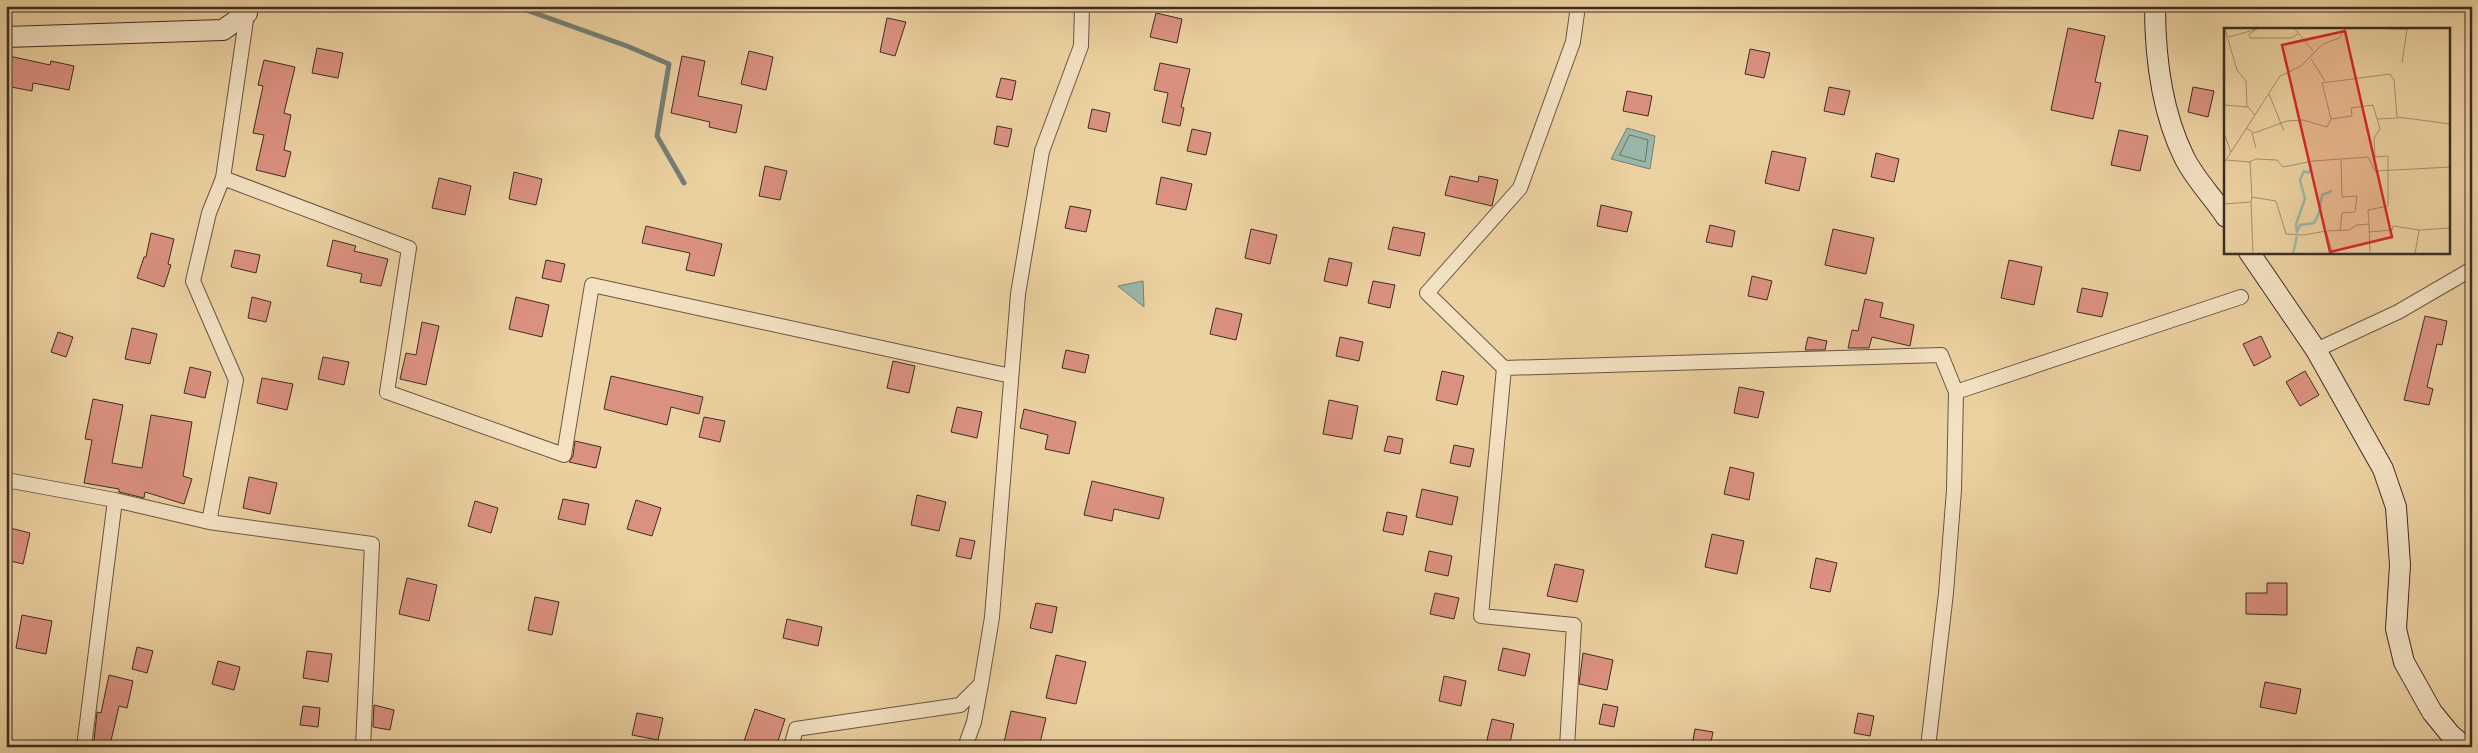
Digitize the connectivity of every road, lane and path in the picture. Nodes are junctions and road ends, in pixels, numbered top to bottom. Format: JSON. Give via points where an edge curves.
{"nodes":[{"id":1,"x":1082,"y":6,"type":"edge"},
{"id":2,"x":1578,"y":6,"type":"edge"},
{"id":3,"x":2155,"y":6,"type":"edge"},
{"id":4,"x":248,"y":9,"type":"edge"},
{"id":5,"x":6,"y":37,"type":"edge"},
{"id":6,"x":222,"y":178,"type":"junction"},
{"id":7,"x":2224,"y":214,"type":"edge"},
{"id":8,"x":2249,"y":254,"type":"edge"},
{"id":9,"x":2472,"y":269,"type":"edge"},
{"id":10,"x":2241,"y":297,"type":"dead end"},
{"id":11,"x":2316,"y":350,"type":"junction"},
{"id":12,"x":1504,"y":368,"type":"junction"},
{"id":13,"x":1010,"y":376,"type":"junction"},
{"id":14,"x":1956,"y":392,"type":"junction"},
{"id":15,"x":6,"y":480,"type":"edge"},
{"id":16,"x":115,"y":500,"type":"junction"},
{"id":17,"x":209,"y":522,"type":"junction"},
{"id":18,"x":981,"y":684,"type":"junction"},
{"id":19,"x":84,"y":747,"type":"edge"},
{"id":20,"x":363,"y":747,"type":"edge"},
{"id":21,"x":791,"y":747,"type":"edge"},
{"id":22,"x":965,"y":747,"type":"edge"},
{"id":23,"x":1567,"y":747,"type":"edge"},
{"id":24,"x":1928,"y":747,"type":"edge"},
{"id":25,"x":2465,"y":747,"type":"edge"}],
"edges":[{"from":1,"to":13,"type":"street","via":[[1081,46],[1042,150],[1018,294]]},
{"from":2,"to":12,"type":"street","via":[[1573,42],[1520,188],[1427,293]]},
{"from":3,"to":7,"type":"main road","via":[[2159,73],[2167,113],[2184,158]]},
{"from":4,"to":5,"type":"main road","via":[[223,30]]},
{"from":4,"to":6,"type":"street"},
{"from":6,"to":13,"type":"street","via":[[409,248],[387,392],[564,455],[592,285]]},
{"from":6,"to":17,"type":"street","via":[[209,213],[193,281],[236,380]]},
{"from":8,"to":11,"type":"main road"},
{"from":9,"to":11,"type":"street","via":[[2398,312]]},
{"from":10,"to":14,"type":"street"},
{"from":11,"to":25,"type":"main road","via":[[2383,469],[2396,507],[2400,565],[2396,629],[2404,662],[2432,712]]},
{"from":12,"to":14,"type":"street","via":[[1941,355]]},
{"from":12,"to":23,"type":"street","via":[[1481,616],[1574,624]]},
{"from":13,"to":18,"type":"street","via":[[992,617]]},
{"from":14,"to":24,"type":"street","via":[[1954,490],[1946,593]]},
{"from":15,"to":16,"type":"street"},
{"from":16,"to":17,"type":"street"},
{"from":16,"to":19,"type":"street"},
{"from":17,"to":20,"type":"street","via":[[372,544]]},
{"from":18,"to":21,"type":"street","via":[[960,705],[796,729]]},
{"from":18,"to":22,"type":"street","via":[[974,722]]}]}
